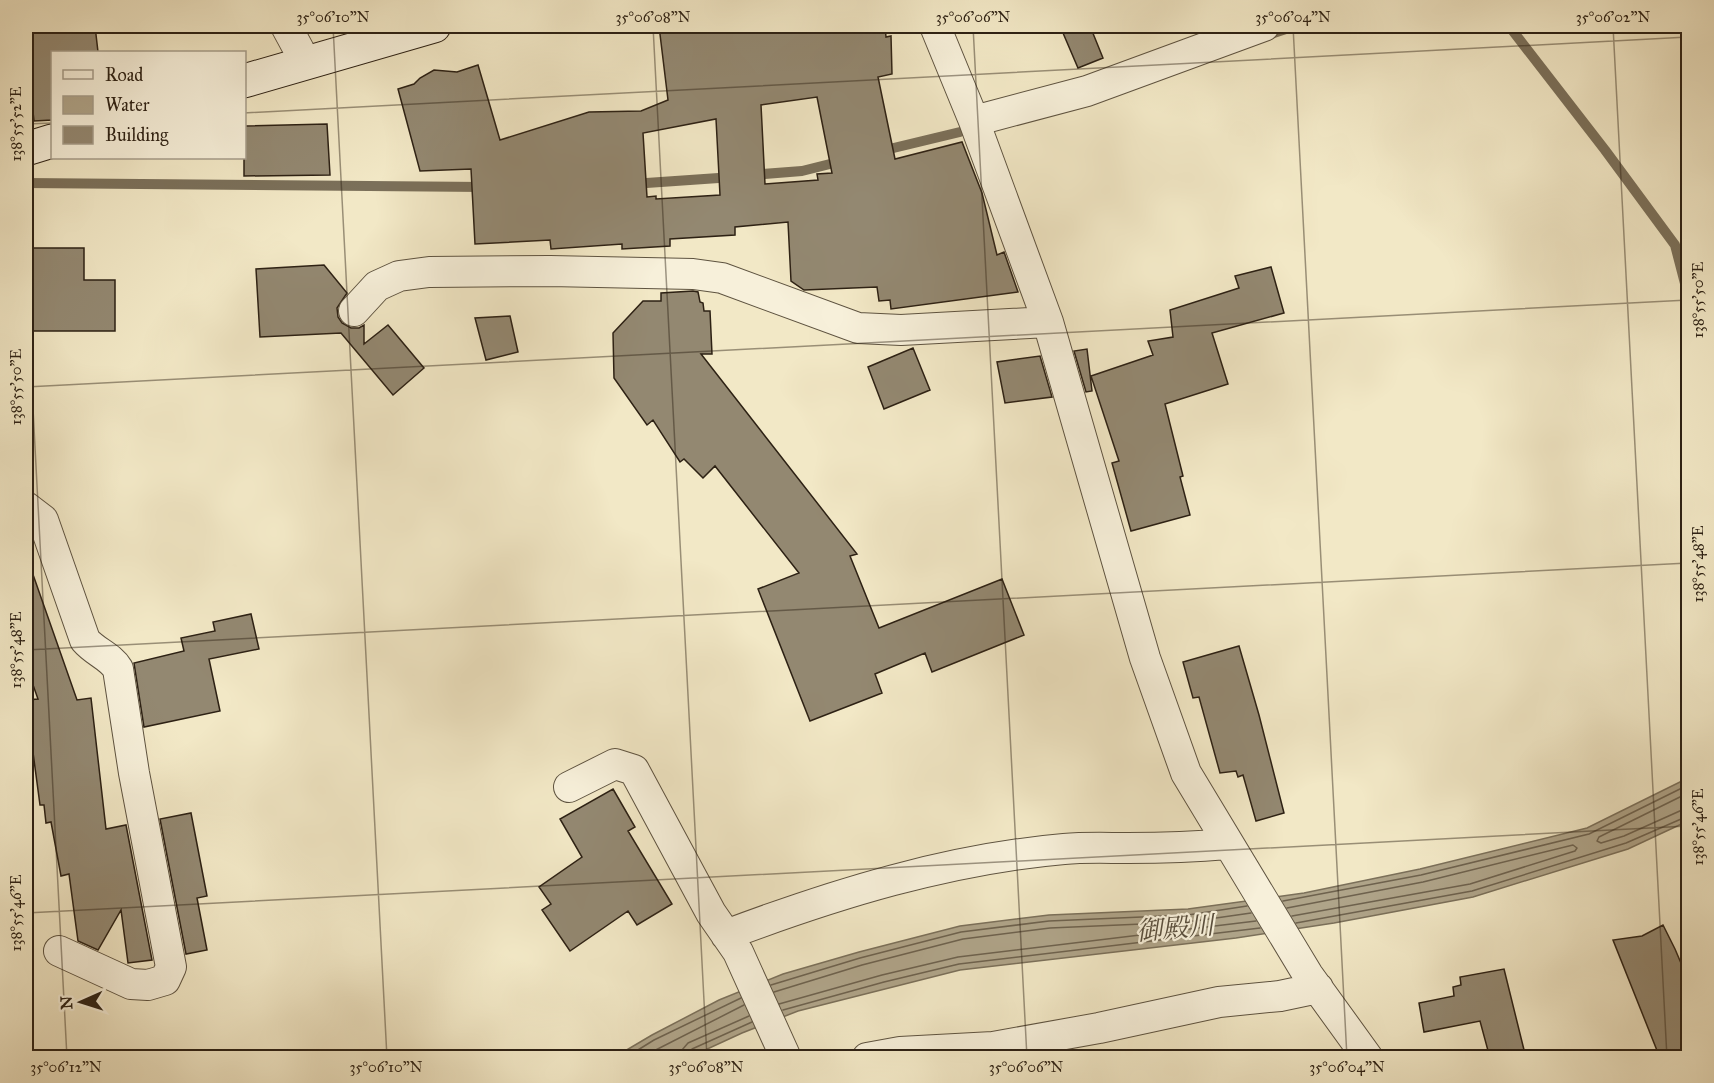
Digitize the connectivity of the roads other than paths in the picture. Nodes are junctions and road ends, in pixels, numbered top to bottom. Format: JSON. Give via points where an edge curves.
{"nodes":[{"id":1,"x":286,"y":26,"type":"edge"},
{"id":2,"x":434,"y":26,"type":"edge"},
{"id":3,"x":934,"y":26,"type":"edge"},
{"id":4,"x":1264,"y":26,"type":"edge"},
{"id":5,"x":306,"y":63,"type":"junction"},
{"id":6,"x":246,"y":80,"type":"edge"},
{"id":7,"x":974,"y":121,"type":"junction"},
{"id":8,"x":51,"y":141,"type":"edge"},
{"id":9,"x":26,"y":149,"type":"edge"},
{"id":10,"x":354,"y":311,"type":"dead end"},
{"id":11,"x":1048,"y":322,"type":"junction"},
{"id":12,"x":26,"y":507,"type":"edge"},
{"id":13,"x":569,"y":787,"type":"dead end"},
{"id":14,"x":1234,"y":854,"type":"junction"},
{"id":15,"x":732,"y":943,"type":"junction"},
{"id":16,"x":59,"y":951,"type":"dead end"},
{"id":17,"x":1313,"y":982,"type":"junction"},
{"id":18,"x":786,"y":1058,"type":"edge"},
{"id":19,"x":867,"y":1058,"type":"edge"},
{"id":20,"x":1368,"y":1058,"type":"edge"}],
"edges":[{"from":1,"to":5,"type":"street"},
{"from":2,"to":5,"type":"street"},
{"from":3,"to":7,"type":"street"},
{"from":4,"to":7,"type":"street","via":[[1087,91]]},
{"from":5,"to":6,"type":"street"},
{"from":7,"to":11,"type":"street"},
{"from":8,"to":9,"type":"street"},
{"from":10,"to":11,"type":"street","via":[[377,286],[399,276],[429,272],[550,271],[693,274],[723,279],[858,328],[902,330]]},
{"from":11,"to":14,"type":"street","via":[[1145,658],[1186,773]]},
{"from":12,"to":16,"type":"street","via":[[43,520],[85,640],[92,649],[113,660],[118,669],[171,967],[165,980],[131,984]]},
{"from":13,"to":15,"type":"street","via":[[615,764],[634,770],[711,913]]},
{"from":14,"to":15,"type":"street","via":[[1170,848],[1065,849],[978,861],[890,880],[800,907]]},
{"from":14,"to":17,"type":"street"},
{"from":15,"to":18,"type":"street"},
{"from":17,"to":19,"type":"street","via":[[1280,996],[1219,1002],[993,1047],[900,1052]]},
{"from":17,"to":20,"type":"street"}]}
